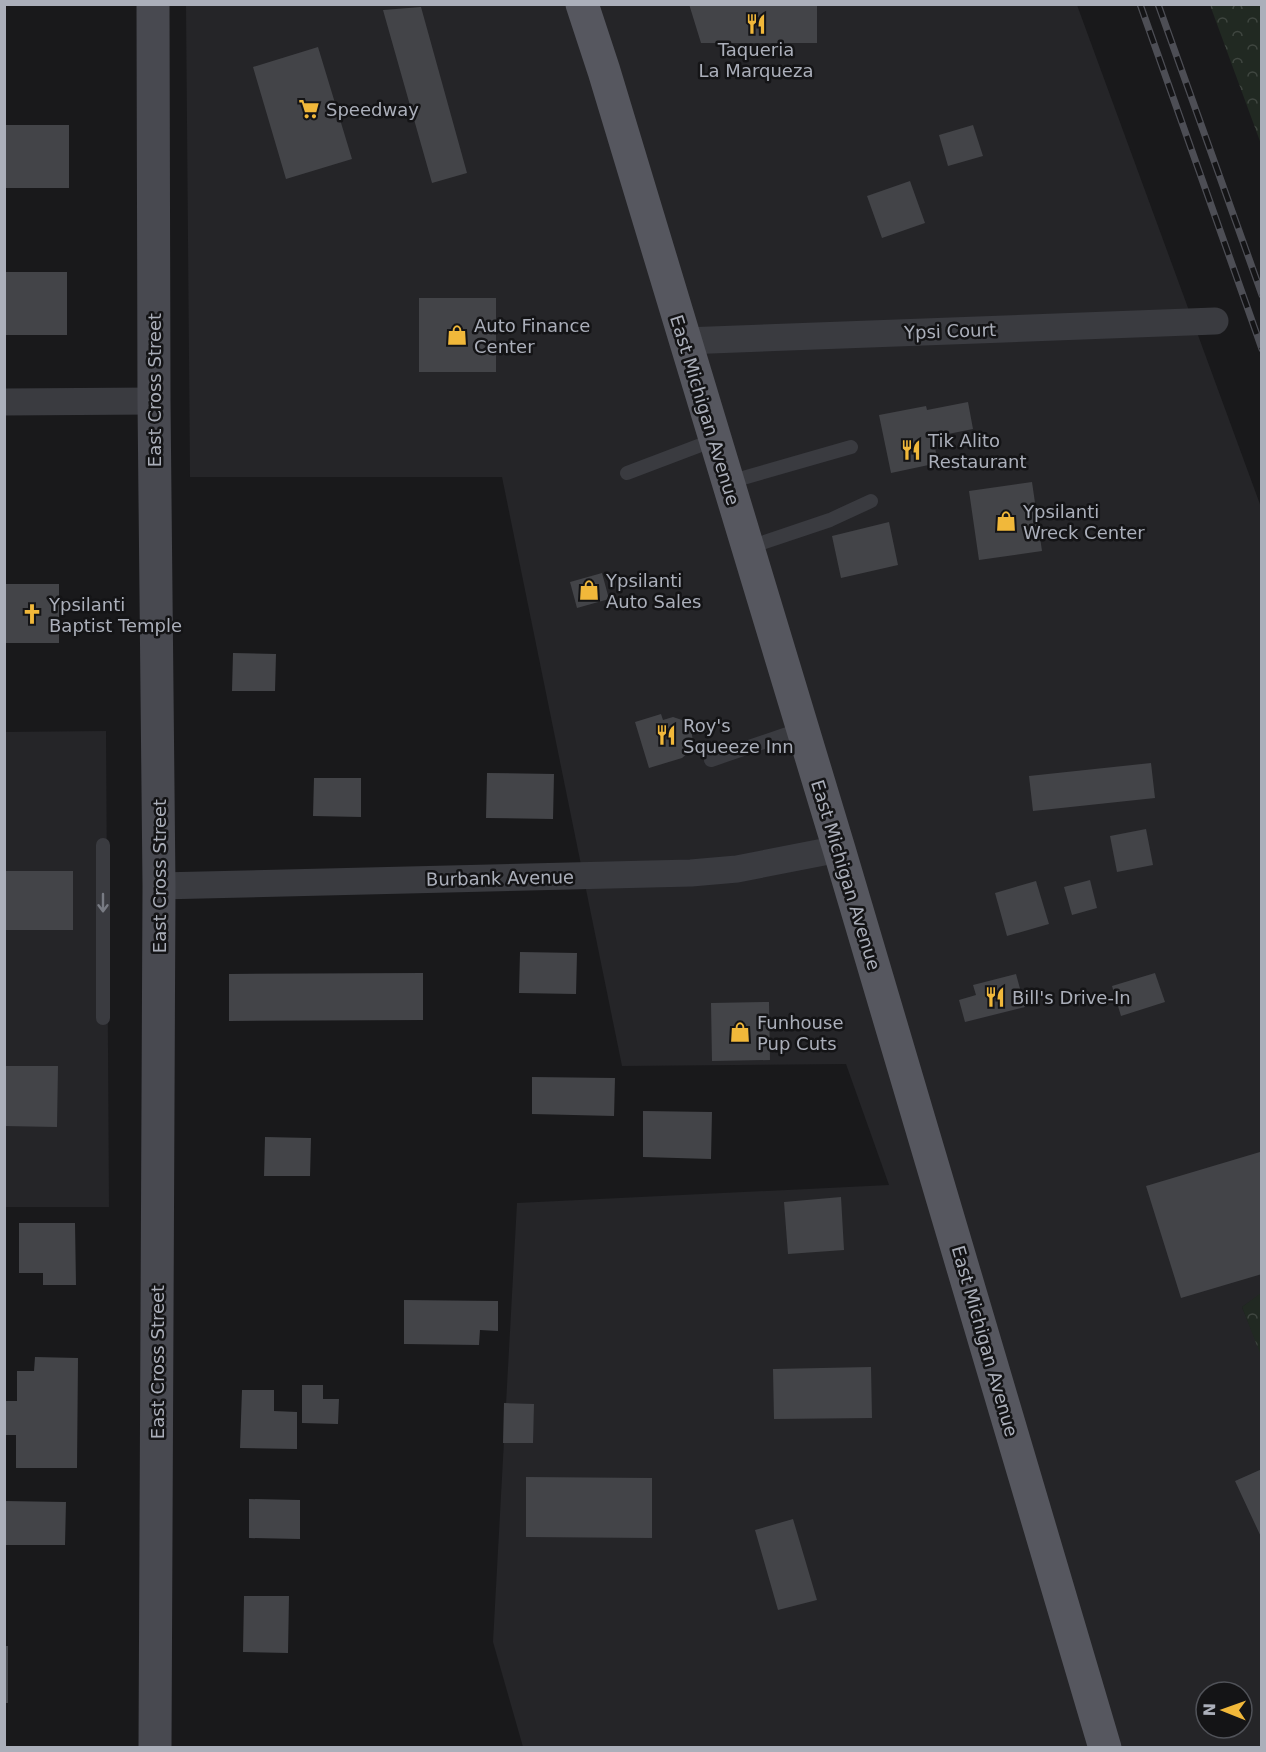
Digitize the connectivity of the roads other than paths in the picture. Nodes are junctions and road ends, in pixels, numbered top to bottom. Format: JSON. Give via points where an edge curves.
{"nodes":[{"id":1,"x":153,"y":4,"type":"edge"},
{"id":2,"x":582,"y":4,"type":"edge"},
{"id":3,"x":1215,"y":321,"type":"dead end"},
{"id":4,"x":684,"y":341,"type":"junction"},
{"id":5,"x":154,"y":401,"type":"junction"},
{"id":6,"x":4,"y":402,"type":"edge"},
{"id":7,"x":714,"y":440,"type":"junction"},
{"id":8,"x":851,"y":447,"type":"dead end"},
{"id":9,"x":627,"y":473,"type":"dead end"},
{"id":10,"x":728,"y":482,"type":"junction"},
{"id":11,"x":872,"y":501,"type":"dead end"},
{"id":12,"x":747,"y":548,"type":"junction"},
{"id":13,"x":802,"y":729,"type":"junction"},
{"id":14,"x":711,"y":760,"type":"dead end"},
{"id":15,"x":103,"y":845,"type":"dead end"},
{"id":16,"x":839,"y":849,"type":"junction"},
{"id":17,"x":159,"y":886,"type":"junction"},
{"id":18,"x":103,"y":1018,"type":"dead end"},
{"id":19,"x":155,"y":1748,"type":"edge"},
{"id":20,"x":1105,"y":1748,"type":"edge"}],
"edges":[{"from":1,"to":5,"type":"street","name":"East Cross Street"},
{"from":2,"to":4,"type":"main road","name":"East Michigan Avenue"},
{"from":3,"to":4,"type":"street","name":"Ypsi Court"},
{"from":4,"to":7,"type":"main road","name":"East Michigan Avenue"},
{"from":5,"to":6,"type":"street"},
{"from":5,"to":17,"type":"street","name":"East Cross Street"},
{"from":7,"to":9,"type":"lane"},
{"from":7,"to":10,"type":"main road","name":"East Michigan Avenue"},
{"from":8,"to":10,"type":"lane"},
{"from":10,"to":12,"type":"main road","name":"East Michigan Avenue"},
{"from":11,"to":12,"type":"lane","via":[[830,520]]},
{"from":12,"to":13,"type":"main road","name":"East Michigan Avenue"},
{"from":13,"to":14,"type":"lane"},
{"from":13,"to":16,"type":"main road","name":"East Michigan Avenue"},
{"from":15,"to":18,"type":"lane","one_way":true},
{"from":16,"to":17,"type":"street","name":"Burbank Avenue","via":[[737,869],[691,873]]},
{"from":16,"to":20,"type":"main road","name":"East Michigan Avenue"},
{"from":17,"to":19,"type":"street","name":"East Cross Street"}]}
